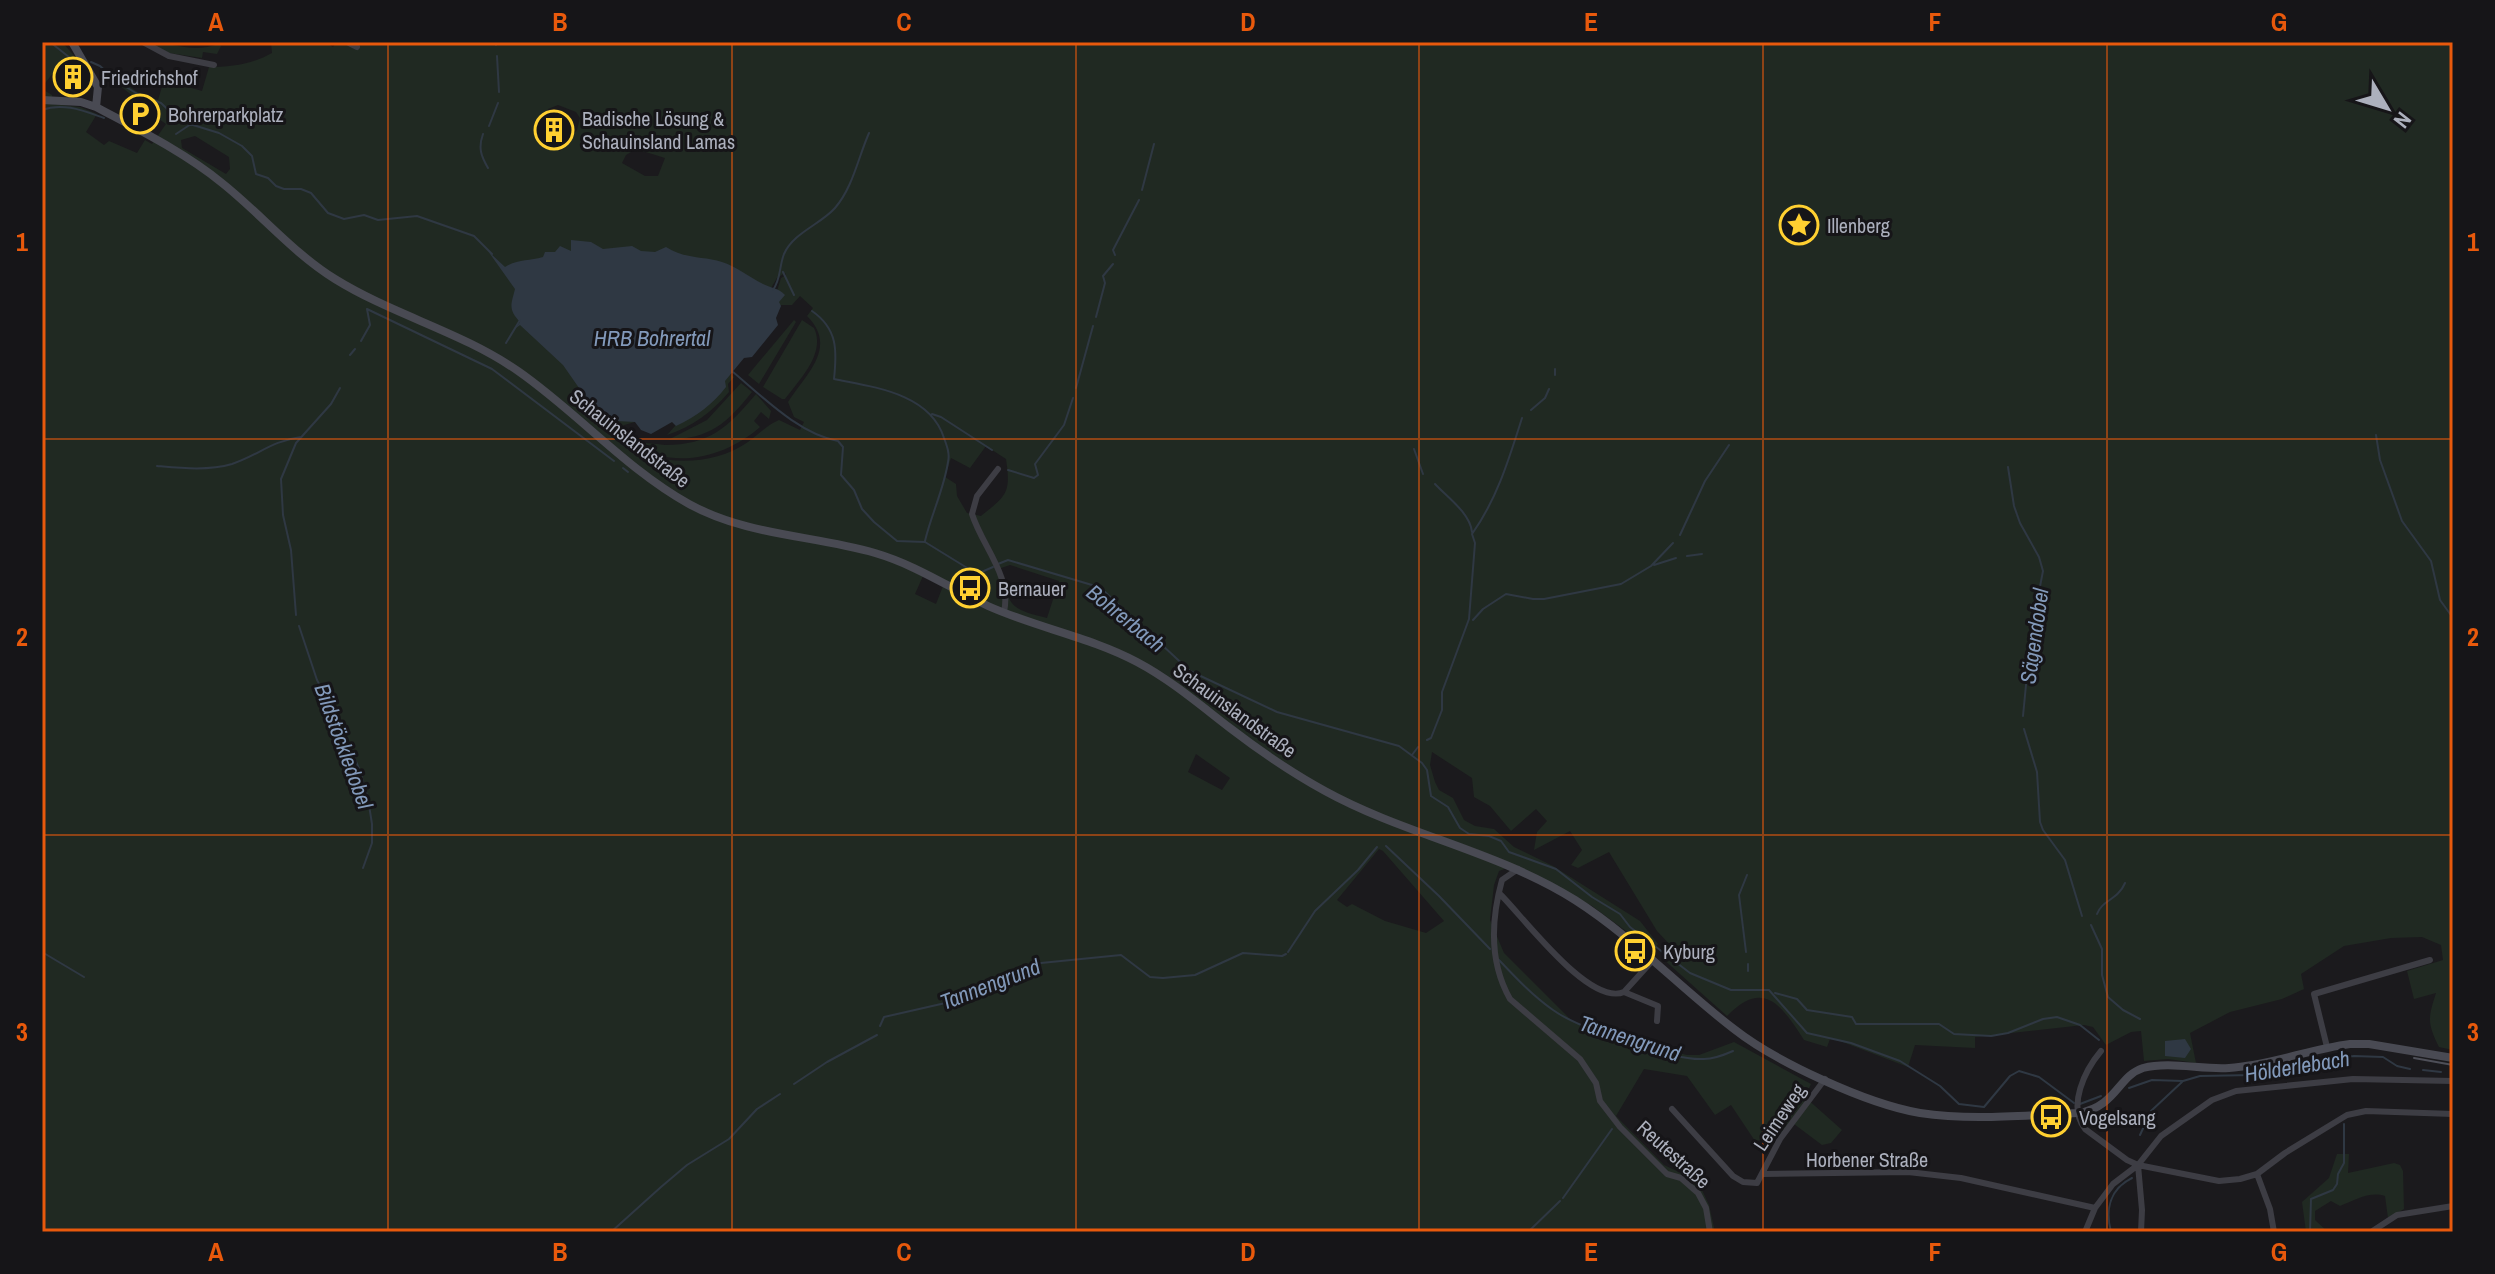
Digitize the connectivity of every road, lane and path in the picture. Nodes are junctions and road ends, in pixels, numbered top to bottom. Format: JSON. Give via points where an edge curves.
{"nodes":[{"id":1,"x":72,"y":42,"type":"edge"},
{"id":2,"x":143,"y":42,"type":"edge"},
{"id":3,"x":347,"y":42,"type":"edge"},
{"id":4,"x":357,"y":47,"type":"dead end"},
{"id":5,"x":214,"y":65,"type":"dead end"},
{"id":6,"x":42,"y":100,"type":"edge"},
{"id":7,"x":96,"y":107,"type":"junction"},
{"id":8,"x":998,"y":469,"type":"dead end"},
{"id":9,"x":1004,"y":612,"type":"junction"},
{"id":10,"x":1518,"y":869,"type":"junction"},
{"id":11,"x":1499,"y":893,"type":"junction"},
{"id":12,"x":1653,"y":960,"type":"junction"},
{"id":13,"x":2430,"y":960,"type":"dead end"},
{"id":14,"x":1624,"y":992,"type":"junction"},
{"id":15,"x":1657,"y":1021,"type":"dead end"},
{"id":16,"x":2327,"y":1047,"type":"junction"},
{"id":17,"x":2101,"y":1051,"type":"dead end"},
{"id":18,"x":2453,"y":1058,"type":"edge"},
{"id":19,"x":1825,"y":1079,"type":"junction"},
{"id":20,"x":2453,"y":1081,"type":"edge"},
{"id":21,"x":1672,"y":1109,"type":"dead end"},
{"id":22,"x":2079,"y":1110,"type":"junction"},
{"id":23,"x":2453,"y":1114,"type":"edge"},
{"id":24,"x":2138,"y":1165,"type":"junction"},
{"id":25,"x":1762,"y":1174,"type":"junction"},
{"id":26,"x":2257,"y":1174,"type":"junction"},
{"id":27,"x":2453,"y":1206,"type":"edge"},
{"id":28,"x":2095,"y":1208,"type":"junction"},
{"id":29,"x":1710,"y":1232,"type":"edge"},
{"id":30,"x":2085,"y":1232,"type":"edge"},
{"id":31,"x":2141,"y":1232,"type":"edge"},
{"id":32,"x":2274,"y":1232,"type":"edge"},
{"id":33,"x":2371,"y":1232,"type":"edge"}],
"edges":[{"from":1,"to":7,"type":"main road","via":[[98,87]]},
{"from":2,"to":5,"type":"street","via":[[169,56]]},
{"from":3,"to":4,"type":"street"},
{"from":6,"to":7,"type":"main road","name":"Schauinslandstraße"},
{"from":7,"to":9,"type":"main road","name":"Schauinslandstraße","via":[[211,174],[342,283],[519,371],[643,473],[690,504],[747,527],[904,562]]},
{"from":8,"to":9,"type":"street","via":[[972,507],[998,569]]},
{"from":9,"to":10,"type":"main road","name":"Schauinslandstraße","via":[[1143,665],[1288,769],[1343,800]]},
{"from":10,"to":11,"type":"street","via":[[1502,880]]},
{"from":10,"to":12,"type":"main road","name":"Schauinslandstraße","via":[[1573,899]]},
{"from":11,"to":14,"type":"street","via":[[1566,965],[1600,989]]},
{"from":11,"to":29,"type":"street","name":"Reutestraße","via":[[1495,963],[1510,999],[1580,1059],[1596,1083],[1600,1101],[1620,1127],[1667,1174],[1698,1193]]},
{"from":12,"to":14,"type":"street"},
{"from":12,"to":19,"type":"main road","name":"Schauinslandstraße","via":[[1756,1046]]},
{"from":13,"to":16,"type":"street","via":[[2314,994]]},
{"from":14,"to":15,"type":"street","via":[[1658,1006]]},
{"from":16,"to":18,"type":"main road","name":"Schauinslandstraße","via":[[2369,1044]]},
{"from":16,"to":22,"type":"main road","name":"Schauinslandstraße","via":[[2230,1068],[2145,1068],[2105,1102]]},
{"from":17,"to":22,"type":"street","via":[[2088,1066]]},
{"from":19,"to":22,"type":"main road","name":"Schauinslandstraße","via":[[1916,1112],[1964,1117]]},
{"from":19,"to":25,"type":"street","name":"Leimeweg","via":[[1780,1139]]},
{"from":20,"to":24,"type":"street","via":[[2353,1079],[2236,1091],[2188,1115],[2161,1136]]},
{"from":21,"to":25,"type":"street","name":"Horbener Straße","via":[[1733,1176],[1757,1183]]},
{"from":22,"to":24,"type":"street","via":[[2085,1129]]},
{"from":23,"to":26,"type":"street","via":[[2347,1115]]},
{"from":24,"to":26,"type":"street","via":[[2219,1181]]},
{"from":24,"to":28,"type":"street","via":[[2113,1184]]},
{"from":24,"to":31,"type":"street"},
{"from":25,"to":28,"type":"street","name":"Horbener Straße","via":[[1908,1172],[1961,1178]]},
{"from":26,"to":32,"type":"street"},
{"from":27,"to":33,"type":"street","via":[[2397,1215]]},
{"from":28,"to":30,"type":"street"}]}
